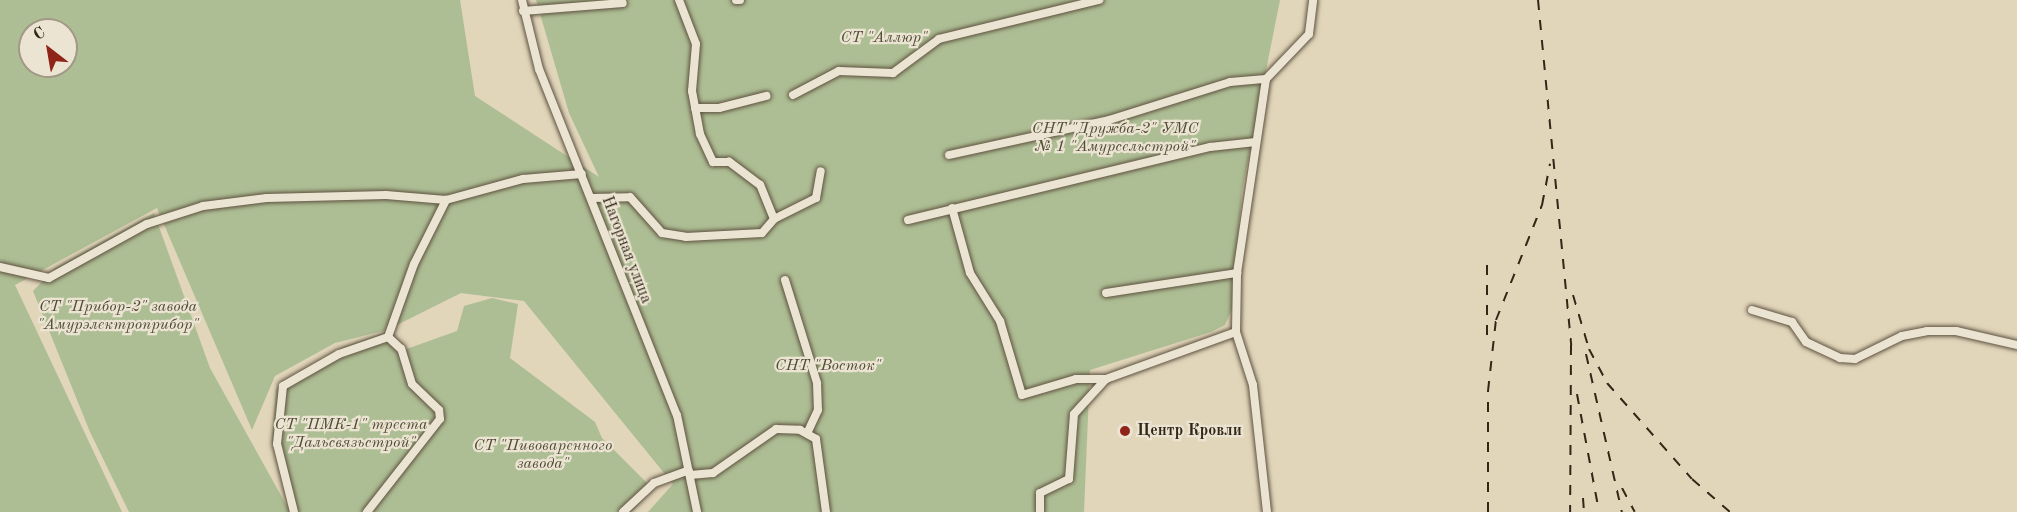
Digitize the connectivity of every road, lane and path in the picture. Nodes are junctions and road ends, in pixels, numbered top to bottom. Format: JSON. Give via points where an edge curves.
{"nodes":[{"id":1,"x":522,"y":0,"type":"edge"},
{"id":2,"x":679,"y":0,"type":"edge"},
{"id":3,"x":1099,"y":0,"type":"edge"},
{"id":4,"x":1313,"y":0,"type":"edge"},
{"id":5,"x":623,"y":3,"type":"dead end"},
{"id":6,"x":523,"y":10,"type":"junction"},
{"id":7,"x":1266,"y":80,"type":"junction"},
{"id":8,"x":793,"y":95,"type":"dead end"},
{"id":9,"x":766,"y":96,"type":"dead end"},
{"id":10,"x":695,"y":108,"type":"junction"},
{"id":11,"x":1256,"y":142,"type":"junction"},
{"id":12,"x":949,"y":155,"type":"dead end"},
{"id":13,"x":821,"y":171,"type":"dead end"},
{"id":14,"x":582,"y":174,"type":"junction"},
{"id":15,"x":591,"y":198,"type":"junction"},
{"id":16,"x":446,"y":200,"type":"junction"},
{"id":17,"x":952,"y":208,"type":"junction"},
{"id":18,"x":774,"y":219,"type":"junction"},
{"id":19,"x":908,"y":220,"type":"dead end"},
{"id":20,"x":0,"y":267,"type":"edge"},
{"id":21,"x":1237,"y":273,"type":"junction"},
{"id":22,"x":785,"y":280,"type":"dead end"},
{"id":23,"x":1106,"y":293,"type":"dead end"},
{"id":24,"x":1752,"y":310,"type":"dead end"},
{"id":25,"x":1236,"y":332,"type":"junction"},
{"id":26,"x":388,"y":337,"type":"junction"},
{"id":27,"x":2017,"y":345,"type":"edge"},
{"id":28,"x":1106,"y":379,"type":"junction"},
{"id":29,"x":807,"y":434,"type":"junction"},
{"id":30,"x":689,"y":472,"type":"junction"},
{"id":31,"x":294,"y":512,"type":"edge"},
{"id":32,"x":367,"y":512,"type":"edge"},
{"id":33,"x":623,"y":512,"type":"edge"},
{"id":34,"x":697,"y":512,"type":"edge"},
{"id":35,"x":826,"y":512,"type":"edge"},
{"id":36,"x":1040,"y":512,"type":"edge"},
{"id":37,"x":1267,"y":512,"type":"edge"}],
"edges":[{"from":1,"to":6,"type":"street","name":"Нагорная улица"},
{"from":2,"to":10,"type":"street","via":[[696,44]]},
{"from":3,"to":8,"type":"street","via":[[939,39],[893,73],[838,71]]},
{"from":4,"to":7,"type":"street","via":[[1309,34]]},
{"from":5,"to":6,"type":"street"},
{"from":6,"to":14,"type":"street","name":"Нагорная улица","via":[[539,69]]},
{"from":7,"to":11,"type":"street"},
{"from":7,"to":12,"type":"street","via":[[1230,82],[1110,120]]},
{"from":9,"to":10,"type":"street","via":[[719,108]]},
{"from":10,"to":18,"type":"street","via":[[713,162],[729,162],[760,185]]},
{"from":11,"to":17,"type":"street","via":[[1210,147]]},
{"from":11,"to":21,"type":"street","via":[[1244,255]]},
{"from":13,"to":18,"type":"street","via":[[816,198]]},
{"from":14,"to":15,"type":"street","name":"Нагорная улица"},
{"from":14,"to":16,"type":"street","via":[[523,179]]},
{"from":15,"to":18,"type":"street","via":[[630,197],[662,233],[686,237],[762,233]]},
{"from":15,"to":30,"type":"street","name":"Нагорная улица","via":[[677,415]]},
{"from":16,"to":20,"type":"street","via":[[386,195],[203,206],[147,224],[49,278]]},
{"from":16,"to":26,"type":"street","via":[[414,264]]},
{"from":17,"to":19,"type":"street"},
{"from":17,"to":28,"type":"street","via":[[970,273],[1000,321],[1016,389],[1022,395],[1076,379]]},
{"from":21,"to":23,"type":"street"},
{"from":21,"to":25,"type":"street"},
{"from":22,"to":29,"type":"street","via":[[817,383],[818,410]]},
{"from":24,"to":27,"type":"street","via":[[1792,322],[1806,342],[1840,358],[1855,360],[1902,336],[1927,331],[1956,331]]},
{"from":25,"to":28,"type":"street"},
{"from":25,"to":37,"type":"street","via":[[1253,385]]},
{"from":26,"to":31,"type":"street","via":[[339,354],[283,386],[277,444]]},
{"from":26,"to":32,"type":"street","via":[[401,349],[412,384],[439,410],[440,419]]},
{"from":28,"to":36,"type":"street","via":[[1074,414],[1070,479],[1040,493]]},
{"from":29,"to":30,"type":"street","via":[[776,429],[712,473]]},
{"from":29,"to":35,"type":"street","via":[[816,439]]},
{"from":30,"to":33,"type":"street","via":[[654,483]]},
{"from":30,"to":34,"type":"street","name":"Нагорная улица"}]}
